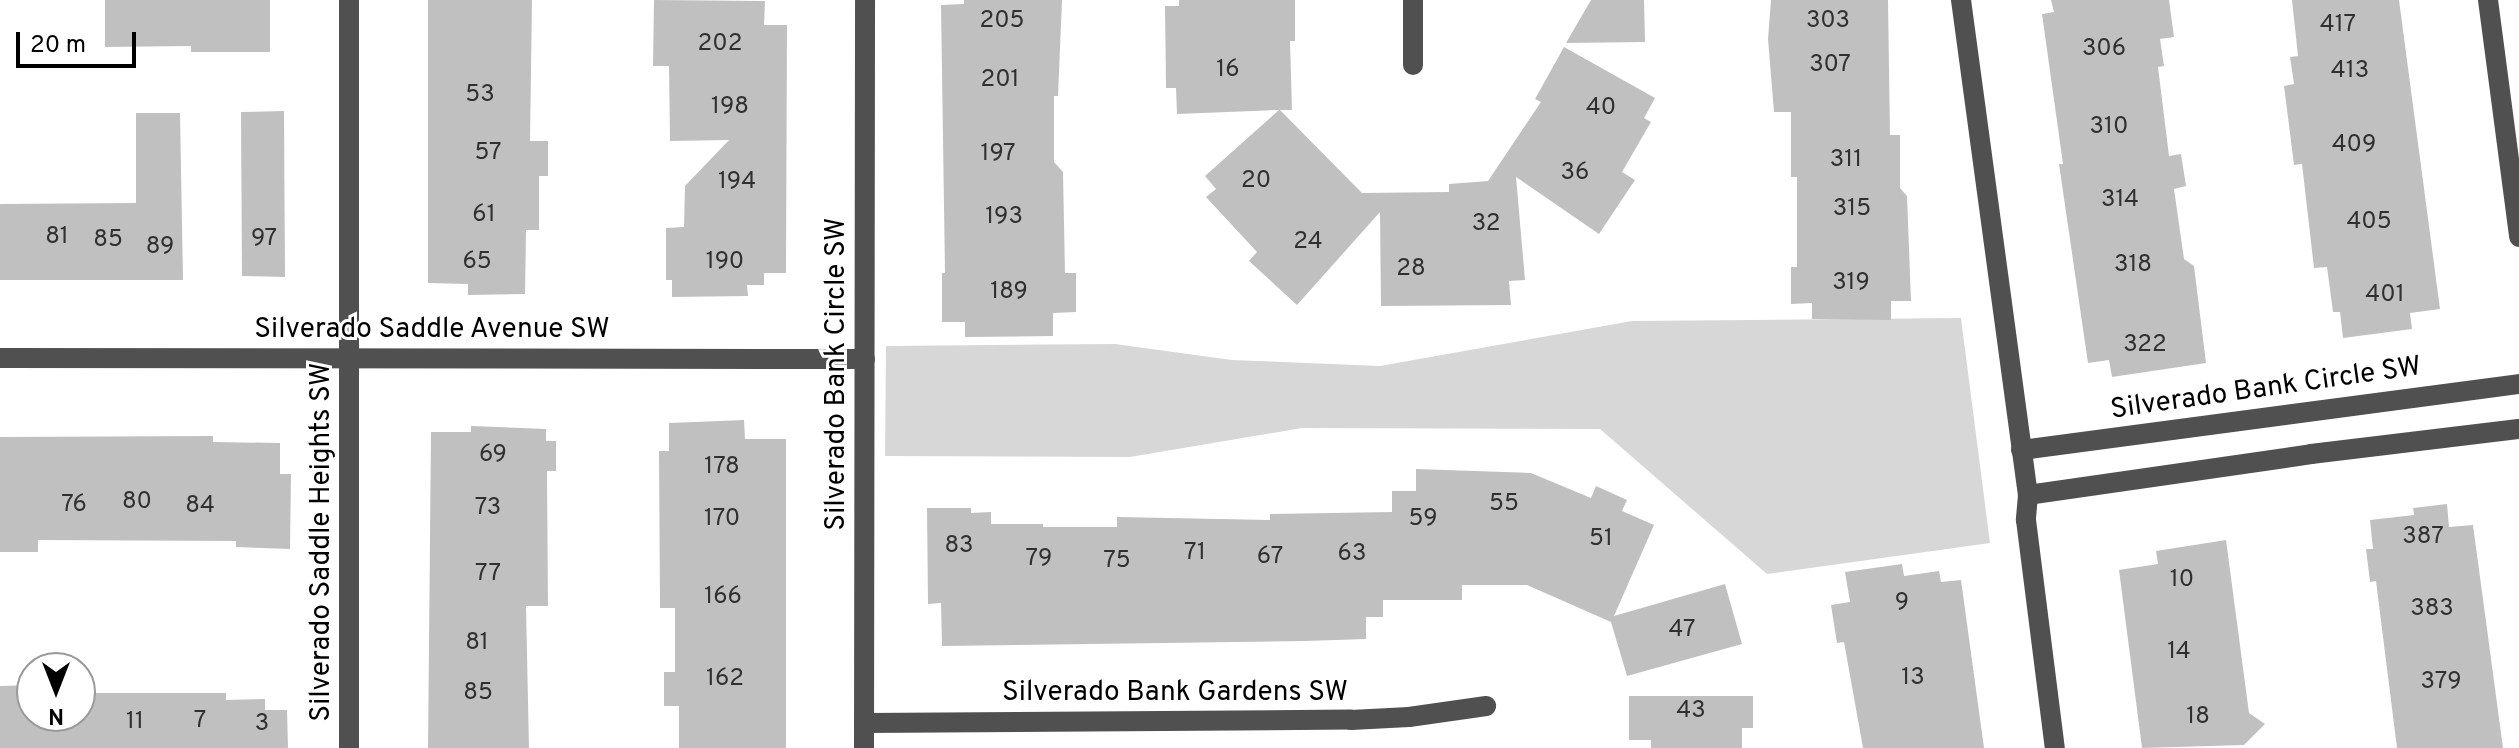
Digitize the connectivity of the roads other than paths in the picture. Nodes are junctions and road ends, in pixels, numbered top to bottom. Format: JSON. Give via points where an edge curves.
{"nodes":[{"id":1,"x":349,"y":0,"type":"edge"},
{"id":2,"x":865,"y":0,"type":"edge"},
{"id":3,"x":1413,"y":0,"type":"edge"},
{"id":4,"x":1961,"y":0,"type":"edge"},
{"id":5,"x":2488,"y":0,"type":"edge"},
{"id":6,"x":1413,"y":65,"type":"dead end"},
{"id":7,"x":2519,"y":237,"type":"edge"},
{"id":8,"x":0,"y":358,"type":"edge"},
{"id":9,"x":350,"y":358,"type":"junction"},
{"id":10,"x":865,"y":359,"type":"junction"},
{"id":11,"x":2519,"y":384,"type":"edge"},
{"id":12,"x":2519,"y":429,"type":"edge"},
{"id":13,"x":2021,"y":450,"type":"junction"},
{"id":14,"x":2028,"y":495,"type":"junction"},
{"id":15,"x":1486,"y":706,"type":"dead end"},
{"id":16,"x":864,"y":723,"type":"junction"},
{"id":17,"x":349,"y":748,"type":"edge"},
{"id":18,"x":864,"y":748,"type":"edge"},
{"id":19,"x":2055,"y":748,"type":"edge"}],
"edges":[{"from":1,"to":9,"type":"street","name":"Silverado Saddle Heights SW"},
{"from":2,"to":10,"type":"street","name":"Silverado Bank Circle SW"},
{"from":3,"to":6,"type":"street"},
{"from":4,"to":13,"type":"street"},
{"from":5,"to":7,"type":"street"},
{"from":8,"to":9,"type":"street","name":"Silverado Saddle Avenue SW"},
{"from":9,"to":10,"type":"street","name":"Silverado Saddle Avenue SW"},
{"from":9,"to":17,"type":"street","name":"Silverado Saddle Heights SW"},
{"from":10,"to":16,"type":"street","name":"Silverado Bank Circle SW"},
{"from":11,"to":13,"type":"street","name":"Silverado Bank Circle SW"},
{"from":12,"to":14,"type":"street"},
{"from":13,"to":14,"type":"street"},
{"from":14,"to":19,"type":"street","via":[[2026,520]]},
{"from":15,"to":16,"type":"street","name":"Silverado Bank Gardens SW","via":[[1351,720]]},
{"from":16,"to":18,"type":"street","name":"Silverado Bank Circle SW"}]}
